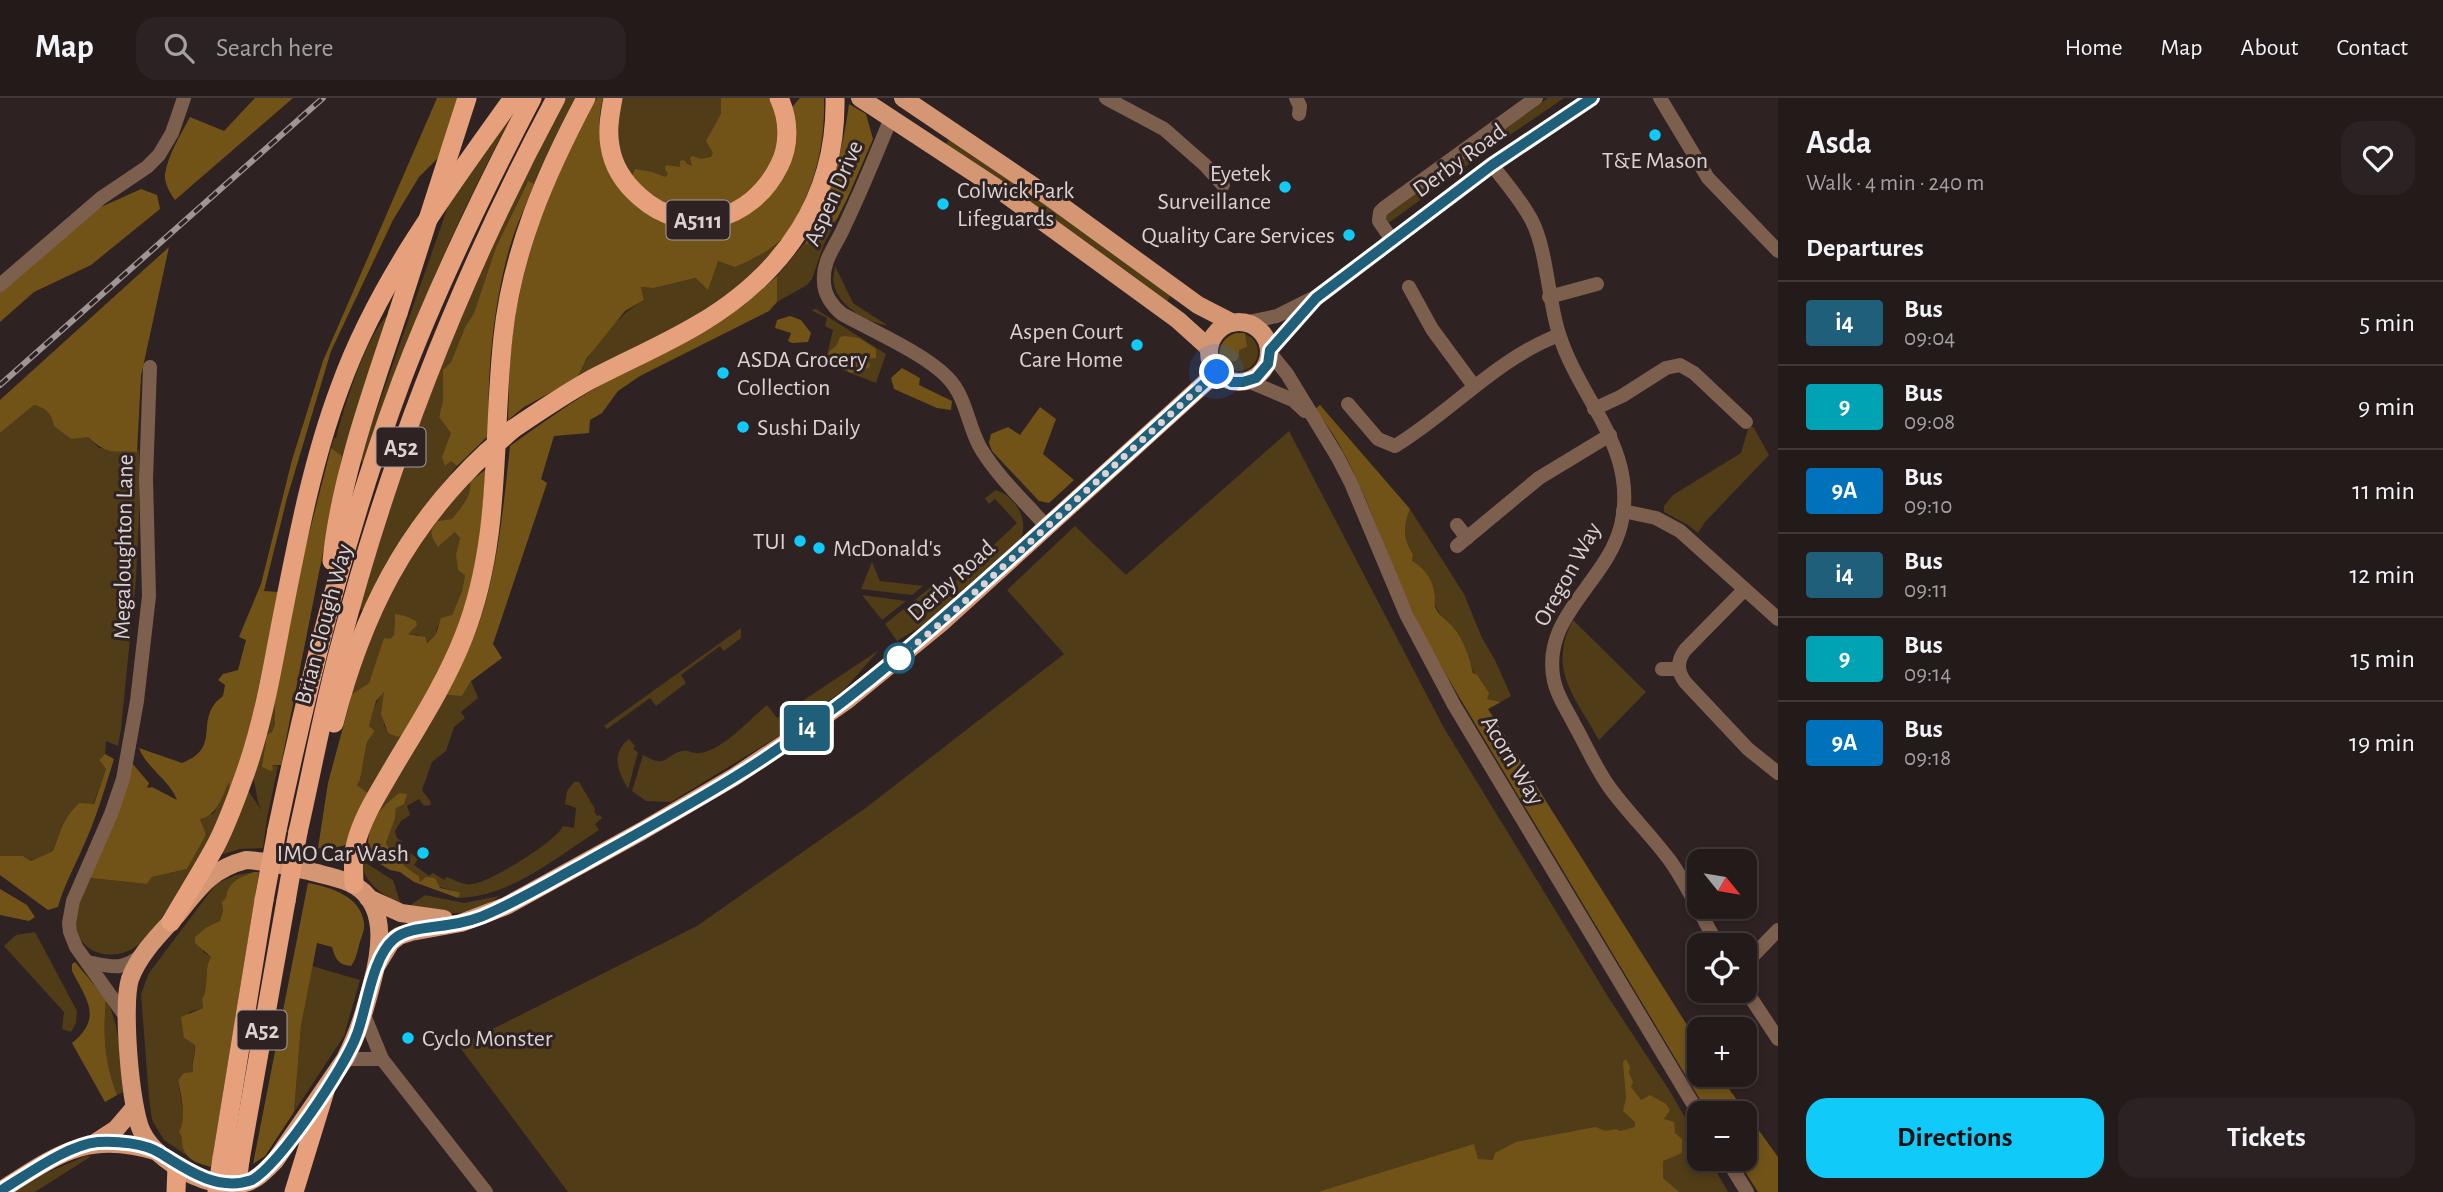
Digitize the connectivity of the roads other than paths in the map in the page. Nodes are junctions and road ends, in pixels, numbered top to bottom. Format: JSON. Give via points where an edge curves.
{"nodes":[{"id":1,"x":184,"y":98,"type":"edge"},
{"id":2,"x":467,"y":98,"type":"edge"},
{"id":3,"x":513,"y":98,"type":"edge"},
{"id":4,"x":532,"y":98,"type":"edge"},
{"id":5,"x":556,"y":98,"type":"edge"},
{"id":6,"x":586,"y":98,"type":"edge"},
{"id":7,"x":613,"y":98,"type":"edge"},
{"id":8,"x":779,"y":98,"type":"edge"},
{"id":9,"x":835,"y":98,"type":"edge"},
{"id":10,"x":860,"y":98,"type":"edge"},
{"id":11,"x":903,"y":98,"type":"edge"},
{"id":12,"x":1106,"y":98,"type":"edge"},
{"id":13,"x":1296,"y":98,"type":"edge"},
{"id":14,"x":1536,"y":98,"type":"edge"},
{"id":15,"x":1592,"y":98,"type":"edge"},
{"id":16,"x":1660,"y":98,"type":"edge"},
{"id":17,"x":1300,"y":114,"type":"dead end"},
{"id":18,"x":891,"y":118,"type":"junction"},
{"id":19,"x":1492,"y":165,"type":"junction"},
{"id":20,"x":1223,"y":185,"type":"dead end"},
{"id":21,"x":1392,"y":240,"type":"junction"},
{"id":22,"x":1778,"y":251,"type":"edge"},
{"id":23,"x":1597,"y":284,"type":"dead end"},
{"id":24,"x":0,"y":285,"type":"edge"},
{"id":25,"x":1409,"y":287,"type":"dead end"},
{"id":26,"x":1549,"y":297,"type":"junction"},
{"id":27,"x":1316,"y":298,"type":"junction"},
{"id":28,"x":1239,"y":322,"type":"junction"},
{"id":29,"x":1559,"y":335,"type":"junction"},
{"id":30,"x":1209,"y":348,"type":"junction"},
{"id":31,"x":1270,"y":351,"type":"junction"},
{"id":32,"x":150,"y":367,"type":"dead end"},
{"id":33,"x":1217,"y":372,"type":"junction"},
{"id":34,"x":1248,"y":381,"type":"junction"},
{"id":35,"x":1474,"y":386,"type":"junction"},
{"id":36,"x":1348,"y":404,"type":"dead end"},
{"id":37,"x":1594,"y":409,"type":"junction"},
{"id":38,"x":1311,"y":416,"type":"junction"},
{"id":39,"x":1738,"y":421,"type":"dead end"},
{"id":40,"x":1610,"y":435,"type":"junction"},
{"id":41,"x":1623,"y":511,"type":"junction"},
{"id":42,"x":1457,"y":525,"type":"dead end"},
{"id":43,"x":1047,"y":527,"type":"junction"},
{"id":44,"x":1744,"y":590,"type":"junction"},
{"id":45,"x":1775,"y":611,"type":"edge"},
{"id":46,"x":326,"y":617,"type":"junction"},
{"id":47,"x":1662,"y":669,"type":"dead end"},
{"id":48,"x":1679,"y":669,"type":"junction"},
{"id":49,"x":1778,"y":773,"type":"edge"},
{"id":50,"x":300,"y":824,"type":"junction"},
{"id":51,"x":361,"y":891,"type":"junction"},
{"id":52,"x":477,"y":918,"type":"junction"},
{"id":53,"x":171,"y":922,"type":"junction"},
{"id":54,"x":1778,"y":930,"type":"edge"},
{"id":55,"x":1711,"y":933,"type":"edge"},
{"id":56,"x":1757,"y":952,"type":"edge"},
{"id":57,"x":144,"y":954,"type":"junction"},
{"id":58,"x":88,"y":962,"type":"junction"},
{"id":59,"x":377,"y":965,"type":"junction"},
{"id":60,"x":1754,"y":1003,"type":"edge"},
{"id":61,"x":364,"y":1015,"type":"junction"},
{"id":62,"x":128,"y":1020,"type":"junction"},
{"id":63,"x":1778,"y":1039,"type":"edge"},
{"id":64,"x":345,"y":1059,"type":"junction"},
{"id":65,"x":382,"y":1059,"type":"junction"},
{"id":66,"x":325,"y":1091,"type":"junction"},
{"id":67,"x":1691,"y":1101,"type":"edge"},
{"id":68,"x":134,"y":1108,"type":"junction"},
{"id":69,"x":96,"y":1142,"type":"junction"},
{"id":70,"x":158,"y":1152,"type":"junction"},
{"id":71,"x":231,"y":1159,"type":"junction"},
{"id":72,"x":177,"y":1166,"type":"junction"},
{"id":73,"x":1734,"y":1171,"type":"edge"},
{"id":74,"x":0,"y":1191,"type":"edge"},
{"id":75,"x":176,"y":1192,"type":"edge"},
{"id":76,"x":217,"y":1192,"type":"edge"},
{"id":77,"x":236,"y":1192,"type":"edge"},
{"id":78,"x":294,"y":1192,"type":"edge"},
{"id":79,"x":486,"y":1192,"type":"edge"},
{"id":80,"x":1747,"y":1192,"type":"edge"}],
"edges":[{"from":1,"to":24,"type":"street","via":[[159,155]]},
{"from":2,"to":46,"type":"highway","bridge":true,"via":[[374,386],[332,551]]},
{"from":3,"to":53,"type":"highway","via":[[406,252],[350,362],[314,475],[246,770],[219,838]]},
{"from":4,"to":46,"type":"highway","name":"Brian Clough Way","number":"A52","via":[[475,210],[402,380]]},
{"from":5,"to":50,"type":"highway","name":"Brian Clough Way","number":"A52","via":[[477,256],[406,431],[339,649]]},
{"from":6,"to":51,"type":"highway","via":[[533,212],[507,305],[494,504],[477,599],[441,688],[360,831],[354,851]]},
{"from":7,"to":8,"type":"highway","number":"A5111","via":[[610,147],[625,181],[642,199],[668,215],[696,220],[732,213],[768,186],[785,149],[787,125]]},
{"from":9,"to":50,"type":"highway","bridge":true,"via":[[834,139],[825,177],[795,240],[761,278],[698,325],[591,380],[513,429],[432,510],[378,596]]},
{"from":10,"to":18,"type":"main road"},
{"from":11,"to":28,"type":"main road","via":[[1039,189],[1198,305]]},
{"from":12,"to":20,"type":"street","via":[[1164,129]]},
{"from":13,"to":17,"type":"street"},
{"from":14,"to":21,"type":"street","name":"Derby Road","via":[[1384,208],[1379,221]]},
{"from":15,"to":19,"type":"street","name":"Derby Road"},
{"from":16,"to":22,"type":"street","via":[[1708,178]]},
{"from":18,"to":30,"type":"main road","via":[[1037,217]]},
{"from":18,"to":43,"type":"street","name":"Aspen Drive","via":[[828,256],[823,281],[826,292],[842,314],[936,366],[950,379],[984,453]]},
{"from":19,"to":21,"type":"street","name":"Derby Road"},
{"from":19,"to":26,"type":"street","name":"Oregon Way","via":[[1536,229]]},
{"from":21,"to":27,"type":"street","name":"Derby Road"},
{"from":23,"to":26,"type":"street"},
{"from":25,"to":35,"type":"street","via":[[1432,329]]},
{"from":26,"to":29,"type":"street","name":"Oregon Way"},
{"from":27,"to":28,"type":"street","name":"Derby Road","via":[[1277,316]]},
{"from":27,"to":31,"type":"street","name":"Derby Road"},
{"from":28,"to":30,"type":"main road","via":[[1216,332]]},
{"from":28,"to":31,"type":"main road","via":[[1262,331]]},
{"from":29,"to":35,"type":"street"},
{"from":29,"to":37,"type":"street","name":"Oregon Way"},
{"from":30,"to":33,"type":"main road"},
{"from":31,"to":34,"type":"main road","via":[[1261,374]]},
{"from":31,"to":38,"type":"street","name":"Acorn Way"},
{"from":32,"to":58,"type":"street","name":"Megaloughton Lane","via":[[146,634],[123,779],[71,906],[70,932]]},
{"from":33,"to":34,"type":"main road","via":[[1232,382]]},
{"from":33,"to":43,"type":"main road","name":"Derby Road"},
{"from":34,"to":38,"type":"street","name":"Acorn Way","via":[[1293,400]]},
{"from":35,"to":36,"type":"street","via":[[1395,446],[1378,439]]},
{"from":37,"to":39,"type":"street","via":[[1666,368],[1680,365],[1694,373]]},
{"from":37,"to":40,"type":"street","name":"Oregon Way"},
{"from":38,"to":67,"type":"street","name":"Acorn Way","via":[[1351,483],[1406,614],[1442,684]]},
{"from":40,"to":41,"type":"street","name":"Oregon Way","via":[[1621,464]]},
{"from":40,"to":42,"type":"street","via":[[1547,472],[1462,542]]},
{"from":41,"to":44,"type":"street","via":[[1674,527]]},
{"from":41,"to":55,"type":"street","name":"Oregon Way","via":[[1611,554],[1557,633],[1554,680],[1603,778],[1670,860]]},
{"from":43,"to":52,"type":"main road","name":"Derby Road","via":[[894,662],[787,743],[642,831]]},
{"from":44,"to":45,"type":"street"},
{"from":44,"to":48,"type":"street","via":[[1685,650]]},
{"from":46,"to":71,"type":"highway","name":"Brian Clough Way","number":"A52","bridge":true,"via":[[264,900]]},
{"from":47,"to":48,"type":"street"},
{"from":48,"to":49,"type":"street","via":[[1703,702]]},
{"from":50,"to":71,"type":"highway","name":"Brian Clough Way","number":"A52","bridge":true},
{"from":51,"to":52,"type":"main road","name":"Derby Road","via":[[389,908],[417,917]]},
{"from":51,"to":53,"type":"main road","name":"Derby Road","via":[[339,878],[246,860],[227,865],[203,882]]},
{"from":51,"to":59,"type":"main road","via":[[377,914],[381,937]]},
{"from":52,"to":59,"type":"main road","name":"Derby Road","via":[[399,936]]},
{"from":53,"to":57,"type":"main road","name":"Derby Road"},
{"from":54,"to":56,"type":"street"},
{"from":57,"to":58,"type":"street","via":[[120,967]]},
{"from":57,"to":62,"type":"main road","name":"Derby Road","via":[[130,981]]},
{"from":58,"to":62,"type":"street","name":"Megaloughton Lane"},
{"from":59,"to":61,"type":"main road"},
{"from":60,"to":63,"type":"street"},
{"from":61,"to":64,"type":"main road"},
{"from":61,"to":65,"type":"street"},
{"from":62,"to":68,"type":"main road","name":"Derby Road"},
{"from":64,"to":65,"type":"street"},
{"from":64,"to":66,"type":"main road"},
{"from":65,"to":79,"type":"street"},
{"from":66,"to":72,"type":"main road","via":[[275,1161],[248,1183],[228,1187],[210,1183]]},
{"from":66,"to":78,"type":"highway"},
{"from":68,"to":69,"type":"main road","via":[[116,1129]]},
{"from":68,"to":70,"type":"main road","name":"Derby Road","via":[[143,1135]]},
{"from":69,"to":70,"type":"main road"},
{"from":69,"to":74,"type":"main road","via":[[60,1156]]},
{"from":70,"to":72,"type":"main road"},
{"from":71,"to":76,"type":"highway","name":"Brian Clough Way","number":"A52","bridge":true},
{"from":71,"to":77,"type":"highway","name":"Brian Clough Way","number":"A52","bridge":true},
{"from":72,"to":75,"type":"highway"},
{"from":73,"to":80,"type":"street"}]}
